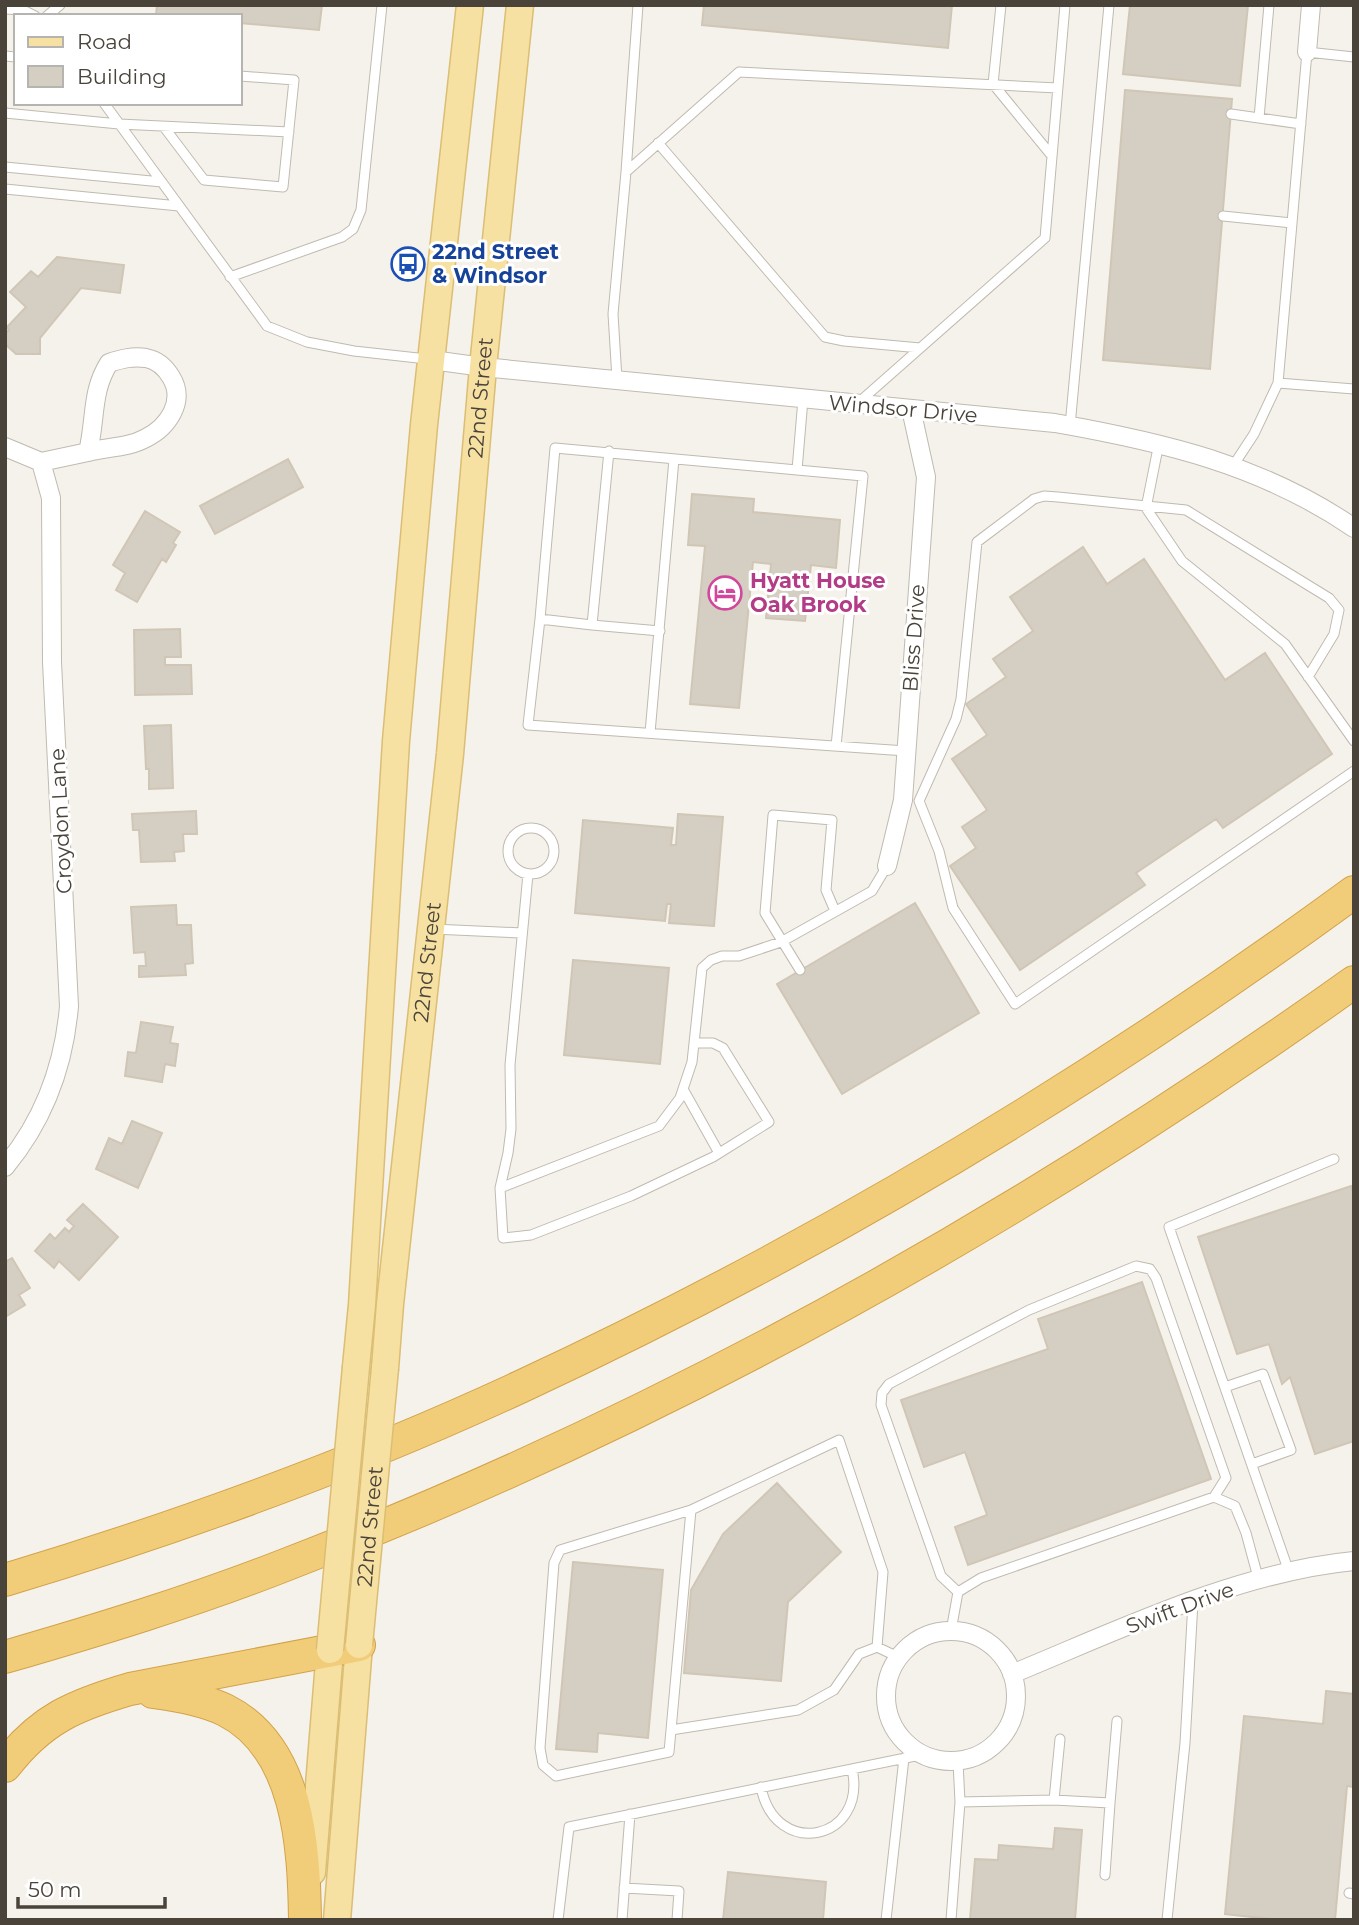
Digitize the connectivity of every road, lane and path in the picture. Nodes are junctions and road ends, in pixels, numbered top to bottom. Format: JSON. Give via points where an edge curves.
{"nodes":[{"id":1,"x":382,"y":5,"type":"edge"},
{"id":2,"x":470,"y":5,"type":"edge"},
{"id":3,"x":520,"y":5,"type":"edge"},
{"id":4,"x":638,"y":5,"type":"edge"},
{"id":5,"x":1000,"y":5,"type":"edge"},
{"id":6,"x":1065,"y":5,"type":"edge"},
{"id":7,"x":1108,"y":5,"type":"edge"},
{"id":8,"x":1269,"y":5,"type":"edge"},
{"id":9,"x":1311,"y":5,"type":"edge"},
{"id":10,"x":5,"y":9,"type":"edge"},
{"id":11,"x":31,"y":14,"type":"edge"},
{"id":12,"x":1307,"y":52,"type":"junction"},
{"id":13,"x":1354,"y":57,"type":"edge"},
{"id":14,"x":242,"y":76,"type":"edge"},
{"id":15,"x":993,"y":84,"type":"junction"},
{"id":16,"x":1058,"y":88,"type":"junction"},
{"id":17,"x":105,"y":105,"type":"edge"},
{"id":18,"x":5,"y":113,"type":"edge"},
{"id":19,"x":1231,"y":114,"type":"dead end"},
{"id":20,"x":1259,"y":118,"type":"junction"},
{"id":21,"x":119,"y":124,"type":"junction"},
{"id":22,"x":1301,"y":124,"type":"junction"},
{"id":23,"x":164,"y":127,"type":"junction"},
{"id":24,"x":289,"y":132,"type":"junction"},
{"id":25,"x":658,"y":143,"type":"junction"},
{"id":26,"x":1052,"y":156,"type":"junction"},
{"id":27,"x":5,"y":167,"type":"edge"},
{"id":28,"x":626,"y":172,"type":"junction"},
{"id":29,"x":162,"y":182,"type":"junction"},
{"id":30,"x":5,"y":189,"type":"edge"},
{"id":31,"x":179,"y":206,"type":"junction"},
{"id":32,"x":1223,"y":216,"type":"dead end"},
{"id":33,"x":1292,"y":223,"type":"junction"},
{"id":34,"x":230,"y":277,"type":"junction"},
{"id":35,"x":920,"y":348,"type":"junction"},
{"id":36,"x":432,"y":360,"type":"junction"},
{"id":37,"x":483,"y":367,"type":"junction"},
{"id":38,"x":617,"y":379,"type":"junction"},
{"id":39,"x":1278,"y":383,"type":"junction"},
{"id":40,"x":1354,"y":389,"type":"edge"},
{"id":41,"x":803,"y":399,"type":"junction"},
{"id":42,"x":857,"y":404,"type":"junction"},
{"id":43,"x":911,"y":410,"type":"junction"},
{"id":44,"x":1070,"y":426,"type":"junction"},
{"id":45,"x":1159,"y":443,"type":"junction"},
{"id":46,"x":5,"y":447,"type":"edge"},
{"id":47,"x":609,"y":451,"type":"junction"},
{"id":48,"x":88,"y":452,"type":"junction"},
{"id":49,"x":674,"y":459,"type":"junction"},
{"id":50,"x":41,"y":463,"type":"junction"},
{"id":51,"x":1233,"y":466,"type":"junction"},
{"id":52,"x":797,"y":470,"type":"junction"},
{"id":53,"x":1146,"y":508,"type":"junction"},
{"id":54,"x":1354,"y":528,"type":"edge"},
{"id":55,"x":540,"y":620,"type":"junction"},
{"id":56,"x":593,"y":625,"type":"junction"},
{"id":57,"x":660,"y":631,"type":"junction"},
{"id":58,"x":1308,"y":677,"type":"junction"},
{"id":59,"x":650,"y":733,"type":"junction"},
{"id":60,"x":1354,"y":741,"type":"edge"},
{"id":61,"x":836,"y":746,"type":"junction"},
{"id":62,"x":906,"y":751,"type":"junction"},
{"id":63,"x":1354,"y":771,"type":"edge"},
{"id":64,"x":911,"y":801,"type":"junction"},
{"id":65,"x":887,"y":866,"type":"joint"},
{"id":66,"x":528,"y":874,"type":"junction"},
{"id":67,"x":1354,"y":892,"type":"edge"},
{"id":68,"x":835,"y":911,"type":"junction"},
{"id":69,"x":431,"y":929,"type":"junction"},
{"id":70,"x":522,"y":933,"type":"junction"},
{"id":71,"x":781,"y":942,"type":"junction"},
{"id":72,"x":800,"y":970,"type":"dead end"},
{"id":73,"x":1354,"y":982,"type":"edge"},
{"id":74,"x":694,"y":1044,"type":"junction"},
{"id":75,"x":683,"y":1089,"type":"junction"},
{"id":76,"x":719,"y":1153,"type":"junction"},
{"id":77,"x":1334,"y":1159,"type":"dead end"},
{"id":78,"x":5,"y":1167,"type":"edge"},
{"id":79,"x":500,"y":1188,"type":"junction"},
{"id":80,"x":1225,"y":1387,"type":"junction"},
{"id":81,"x":1252,"y":1464,"type":"junction"},
{"id":82,"x":1214,"y":1497,"type":"junction"},
{"id":83,"x":691,"y":1510,"type":"junction"},
{"id":84,"x":1354,"y":1560,"type":"edge"},
{"id":85,"x":1289,"y":1572,"type":"junction"},
{"id":86,"x":5,"y":1580,"type":"edge"},
{"id":87,"x":1259,"y":1581,"type":"junction"},
{"id":88,"x":958,"y":1592,"type":"junction"},
{"id":89,"x":1193,"y":1602,"type":"junction"},
{"id":90,"x":951,"y":1631,"type":"junction"},
{"id":91,"x":877,"y":1647,"type":"junction"},
{"id":92,"x":345,"y":1648,"type":"junction"},
{"id":93,"x":5,"y":1657,"type":"edge"},
{"id":94,"x":898,"y":1657,"type":"junction"},
{"id":95,"x":1013,"y":1674,"type":"junction"},
{"id":96,"x":130,"y":1689,"type":"junction"},
{"id":97,"x":1117,"y":1721,"type":"dead end"},
{"id":98,"x":671,"y":1730,"type":"junction"},
{"id":99,"x":1060,"y":1739,"type":"dead end"},
{"id":100,"x":912,"y":1756,"type":"junction"},
{"id":101,"x":958,"y":1762,"type":"junction"},
{"id":102,"x":5,"y":1766,"type":"edge"},
{"id":103,"x":852,"y":1769,"type":"junction"},
{"id":104,"x":761,"y":1787,"type":"junction"},
{"id":105,"x":1055,"y":1800,"type":"junction"},
{"id":106,"x":960,"y":1802,"type":"junction"},
{"id":107,"x":1110,"y":1803,"type":"junction"},
{"id":108,"x":630,"y":1814,"type":"junction"},
{"id":109,"x":1105,"y":1875,"type":"dead end"},
{"id":110,"x":624,"y":1888,"type":"junction"},
{"id":111,"x":306,"y":1920,"type":"edge"},
{"id":112,"x":337,"y":1920,"type":"edge"},
{"id":113,"x":558,"y":1920,"type":"edge"},
{"id":114,"x":622,"y":1920,"type":"edge"},
{"id":115,"x":677,"y":1920,"type":"edge"},
{"id":116,"x":886,"y":1920,"type":"edge"},
{"id":117,"x":951,"y":1920,"type":"edge"},
{"id":118,"x":1167,"y":1920,"type":"edge"}],
"edges":[{"from":1,"to":34,"type":"lane","via":[[361,210],[353,229]]},
{"from":2,"to":36,"type":"main road","name":"22nd Street"},
{"from":3,"to":37,"type":"main road","name":"22nd Street"},
{"from":4,"to":28,"type":"lane"},
{"from":5,"to":15,"type":"lane"},
{"from":6,"to":16,"type":"lane"},
{"from":7,"to":44,"type":"lane"},
{"from":8,"to":20,"type":"lane"},
{"from":9,"to":12,"type":"street"},
{"from":10,"to":11,"type":"lane"},
{"from":12,"to":13,"type":"lane"},
{"from":12,"to":22,"type":"lane"},
{"from":14,"to":24,"type":"lane","via":[[294,80]]},
{"from":15,"to":16,"type":"lane"},
{"from":15,"to":25,"type":"lane","via":[[739,72]]},
{"from":15,"to":26,"type":"lane"},
{"from":16,"to":26,"type":"lane"},
{"from":17,"to":21,"type":"lane"},
{"from":18,"to":21,"type":"lane"},
{"from":19,"to":20,"type":"lane"},
{"from":20,"to":22,"type":"lane"},
{"from":21,"to":23,"type":"lane"},
{"from":21,"to":29,"type":"lane"},
{"from":22,"to":33,"type":"lane"},
{"from":23,"to":24,"type":"lane"},
{"from":23,"to":24,"type":"lane","via":[[204,180],[283,187]]},
{"from":25,"to":28,"type":"lane"},
{"from":25,"to":35,"type":"lane","via":[[825,337]]},
{"from":26,"to":35,"type":"lane","via":[[1045,238]]},
{"from":27,"to":29,"type":"lane"},
{"from":28,"to":38,"type":"lane","via":[[613,314]]},
{"from":29,"to":31,"type":"lane"},
{"from":30,"to":31,"type":"lane"},
{"from":31,"to":34,"type":"lane"},
{"from":32,"to":33,"type":"lane"},
{"from":33,"to":39,"type":"lane"},
{"from":34,"to":36,"type":"lane","via":[[267,326],[319,344]]},
{"from":35,"to":42,"type":"lane"},
{"from":36,"to":37,"type":"street","name":"Windsor Drive"},
{"from":36,"to":92,"type":"main road","name":"22nd Street","bridge":true,"via":[[396,741],[356,1367]]},
{"from":37,"to":38,"type":"street","name":"Windsor Drive"},
{"from":37,"to":69,"type":"main road","name":"22nd Street"},
{"from":38,"to":41,"type":"street","name":"Windsor Drive"},
{"from":39,"to":40,"type":"lane"},
{"from":39,"to":51,"type":"lane"},
{"from":41,"to":42,"type":"street","name":"Windsor Drive"},
{"from":41,"to":52,"type":"lane"},
{"from":42,"to":43,"type":"street","name":"Windsor Drive"},
{"from":43,"to":44,"type":"street","name":"Windsor Drive"},
{"from":43,"to":62,"type":"street","name":"Bliss Drive","via":[[926,477]]},
{"from":44,"to":45,"type":"street","name":"Windsor Drive"},
{"from":45,"to":51,"type":"street","name":"Windsor Drive"},
{"from":45,"to":53,"type":"lane"},
{"from":46,"to":50,"type":"street"},
{"from":47,"to":49,"type":"lane"},
{"from":47,"to":55,"type":"lane","via":[[555,448]]},
{"from":47,"to":56,"type":"lane"},
{"from":48,"to":48,"type":"street","via":[[145,439],[165,425],[177,395],[165,367],[148,358],[127,357],[109,363],[98,380]]},
{"from":48,"to":50,"type":"street"},
{"from":49,"to":52,"type":"lane"},
{"from":49,"to":57,"type":"lane"},
{"from":50,"to":78,"type":"street","name":"Croydon Lane","via":[[51,498],[52,662],[69,1006],[50,1094],[36,1124]]},
{"from":51,"to":54,"type":"street","name":"Windsor Drive","via":[[1281,486]]},
{"from":52,"to":61,"type":"lane","via":[[863,476]]},
{"from":53,"to":58,"type":"lane","via":[[1182,561],[1286,644]]},
{"from":53,"to":58,"type":"lane","via":[[1186,510],[1329,598],[1339,610],[1334,634]]},
{"from":53,"to":64,"type":"lane","via":[[1044,496],[977,542],[958,709]]},
{"from":55,"to":56,"type":"lane"},
{"from":55,"to":59,"type":"lane","via":[[527,725]]},
{"from":56,"to":57,"type":"lane"},
{"from":57,"to":59,"type":"lane"},
{"from":58,"to":60,"type":"lane"},
{"from":59,"to":61,"type":"lane"},
{"from":61,"to":62,"type":"lane"},
{"from":62,"to":64,"type":"street","name":"Bliss Drive"},
{"from":63,"to":64,"type":"lane","via":[[1015,1004],[953,908],[939,851]]},
{"from":64,"to":65,"type":"street","name":"Bliss Drive"},
{"from":65,"to":68,"type":"lane","via":[[872,891]]},
{"from":66,"to":66,"type":"lane","via":[[544,871],[554,858],[552,841],[534,827],[518,831],[508,844],[514,867]]},
{"from":66,"to":70,"type":"lane"},
{"from":67,"to":86,"type":"highway","via":[[1161,1027],[1027,1111],[836,1223],[646,1325],[520,1387],[313,1475]]},
{"from":68,"to":71,"type":"lane"},
{"from":68,"to":71,"type":"lane","via":[[826,890],[832,820],[773,815],[765,913]]},
{"from":69,"to":70,"type":"lane"},
{"from":69,"to":92,"type":"main road","name":"22nd Street","bridge":true,"via":[[385,1368]]},
{"from":70,"to":79,"type":"lane","via":[[510,1065],[509,1141]]},
{"from":71,"to":72,"type":"lane"},
{"from":71,"to":74,"type":"lane","via":[[739,956],[722,956],[702,968]]},
{"from":73,"to":93,"type":"highway","via":[[1240,1062],[1015,1205],[822,1315],[618,1422],[279,1568]]},
{"from":74,"to":75,"type":"lane"},
{"from":74,"to":76,"type":"lane","via":[[713,1043],[723,1048],[769,1122]]},
{"from":75,"to":76,"type":"lane"},
{"from":75,"to":79,"type":"lane","via":[[659,1126]]},
{"from":76,"to":79,"type":"lane","via":[[631,1196],[531,1236],[503,1238]]},
{"from":77,"to":80,"type":"lane","via":[[1169,1227]]},
{"from":80,"to":81,"type":"lane"},
{"from":80,"to":81,"type":"lane","via":[[1262,1374],[1292,1450]]},
{"from":81,"to":85,"type":"lane"},
{"from":82,"to":87,"type":"lane","via":[[1235,1506]]},
{"from":82,"to":88,"type":"lane","via":[[981,1578]]},
{"from":82,"to":88,"type":"lane","via":[[1226,1478],[1156,1278],[1150,1269],[1136,1266],[1029,1310],[889,1384],[882,1393],[881,1405],[941,1576]]},
{"from":83,"to":91,"type":"lane","via":[[839,1440],[883,1572]]},
{"from":83,"to":98,"type":"lane"},
{"from":83,"to":98,"type":"lane","via":[[559,1550],[554,1563],[540,1748],[543,1765],[556,1776],[669,1752]]},
{"from":84,"to":85,"type":"street","name":"Swift Drive"},
{"from":85,"to":87,"type":"street","name":"Swift Drive"},
{"from":87,"to":89,"type":"street","name":"Swift Drive"},
{"from":88,"to":90,"type":"lane"},
{"from":89,"to":95,"type":"street","name":"Swift Drive"},
{"from":89,"to":118,"type":"lane","via":[[1185,1743]]},
{"from":90,"to":94,"type":"street","via":[[921,1638]]},
{"from":90,"to":95,"type":"street","via":[[989,1642]]},
{"from":91,"to":94,"type":"lane"},
{"from":91,"to":98,"type":"lane","via":[[859,1654],[834,1690],[798,1710]]},
{"from":92,"to":96,"type":"highway"},
{"from":92,"to":111,"type":"main road","name":"22nd Street"},
{"from":92,"to":112,"type":"main road","name":"22nd Street"},
{"from":94,"to":100,"type":"street","via":[[885,1700],[890,1722]]},
{"from":95,"to":101,"type":"street","via":[[1014,1713],[1006,1731],[977,1757]]},
{"from":96,"to":102,"type":"highway","via":[[42,1726]]},
{"from":96,"to":111,"type":"highway","via":[[166,1693],[225,1710],[268,1746],[284,1776],[298,1824]]},
{"from":97,"to":107,"type":"lane"},
{"from":99,"to":105,"type":"lane"},
{"from":100,"to":101,"type":"street"},
{"from":100,"to":103,"type":"lane"},
{"from":100,"to":116,"type":"lane"},
{"from":101,"to":106,"type":"lane"},
{"from":103,"to":104,"type":"lane"},
{"from":103,"to":104,"type":"lane","via":[[856,1783],[848,1812],[838,1824],[818,1833],[782,1826],[771,1816]]},
{"from":104,"to":108,"type":"lane"},
{"from":105,"to":106,"type":"lane"},
{"from":105,"to":107,"type":"lane"},
{"from":106,"to":117,"type":"lane"},
{"from":107,"to":109,"type":"lane"},
{"from":108,"to":110,"type":"lane"},
{"from":108,"to":113,"type":"lane","via":[[569,1827]]},
{"from":110,"to":114,"type":"lane"},
{"from":110,"to":115,"type":"lane","via":[[679,1891]]}]}
